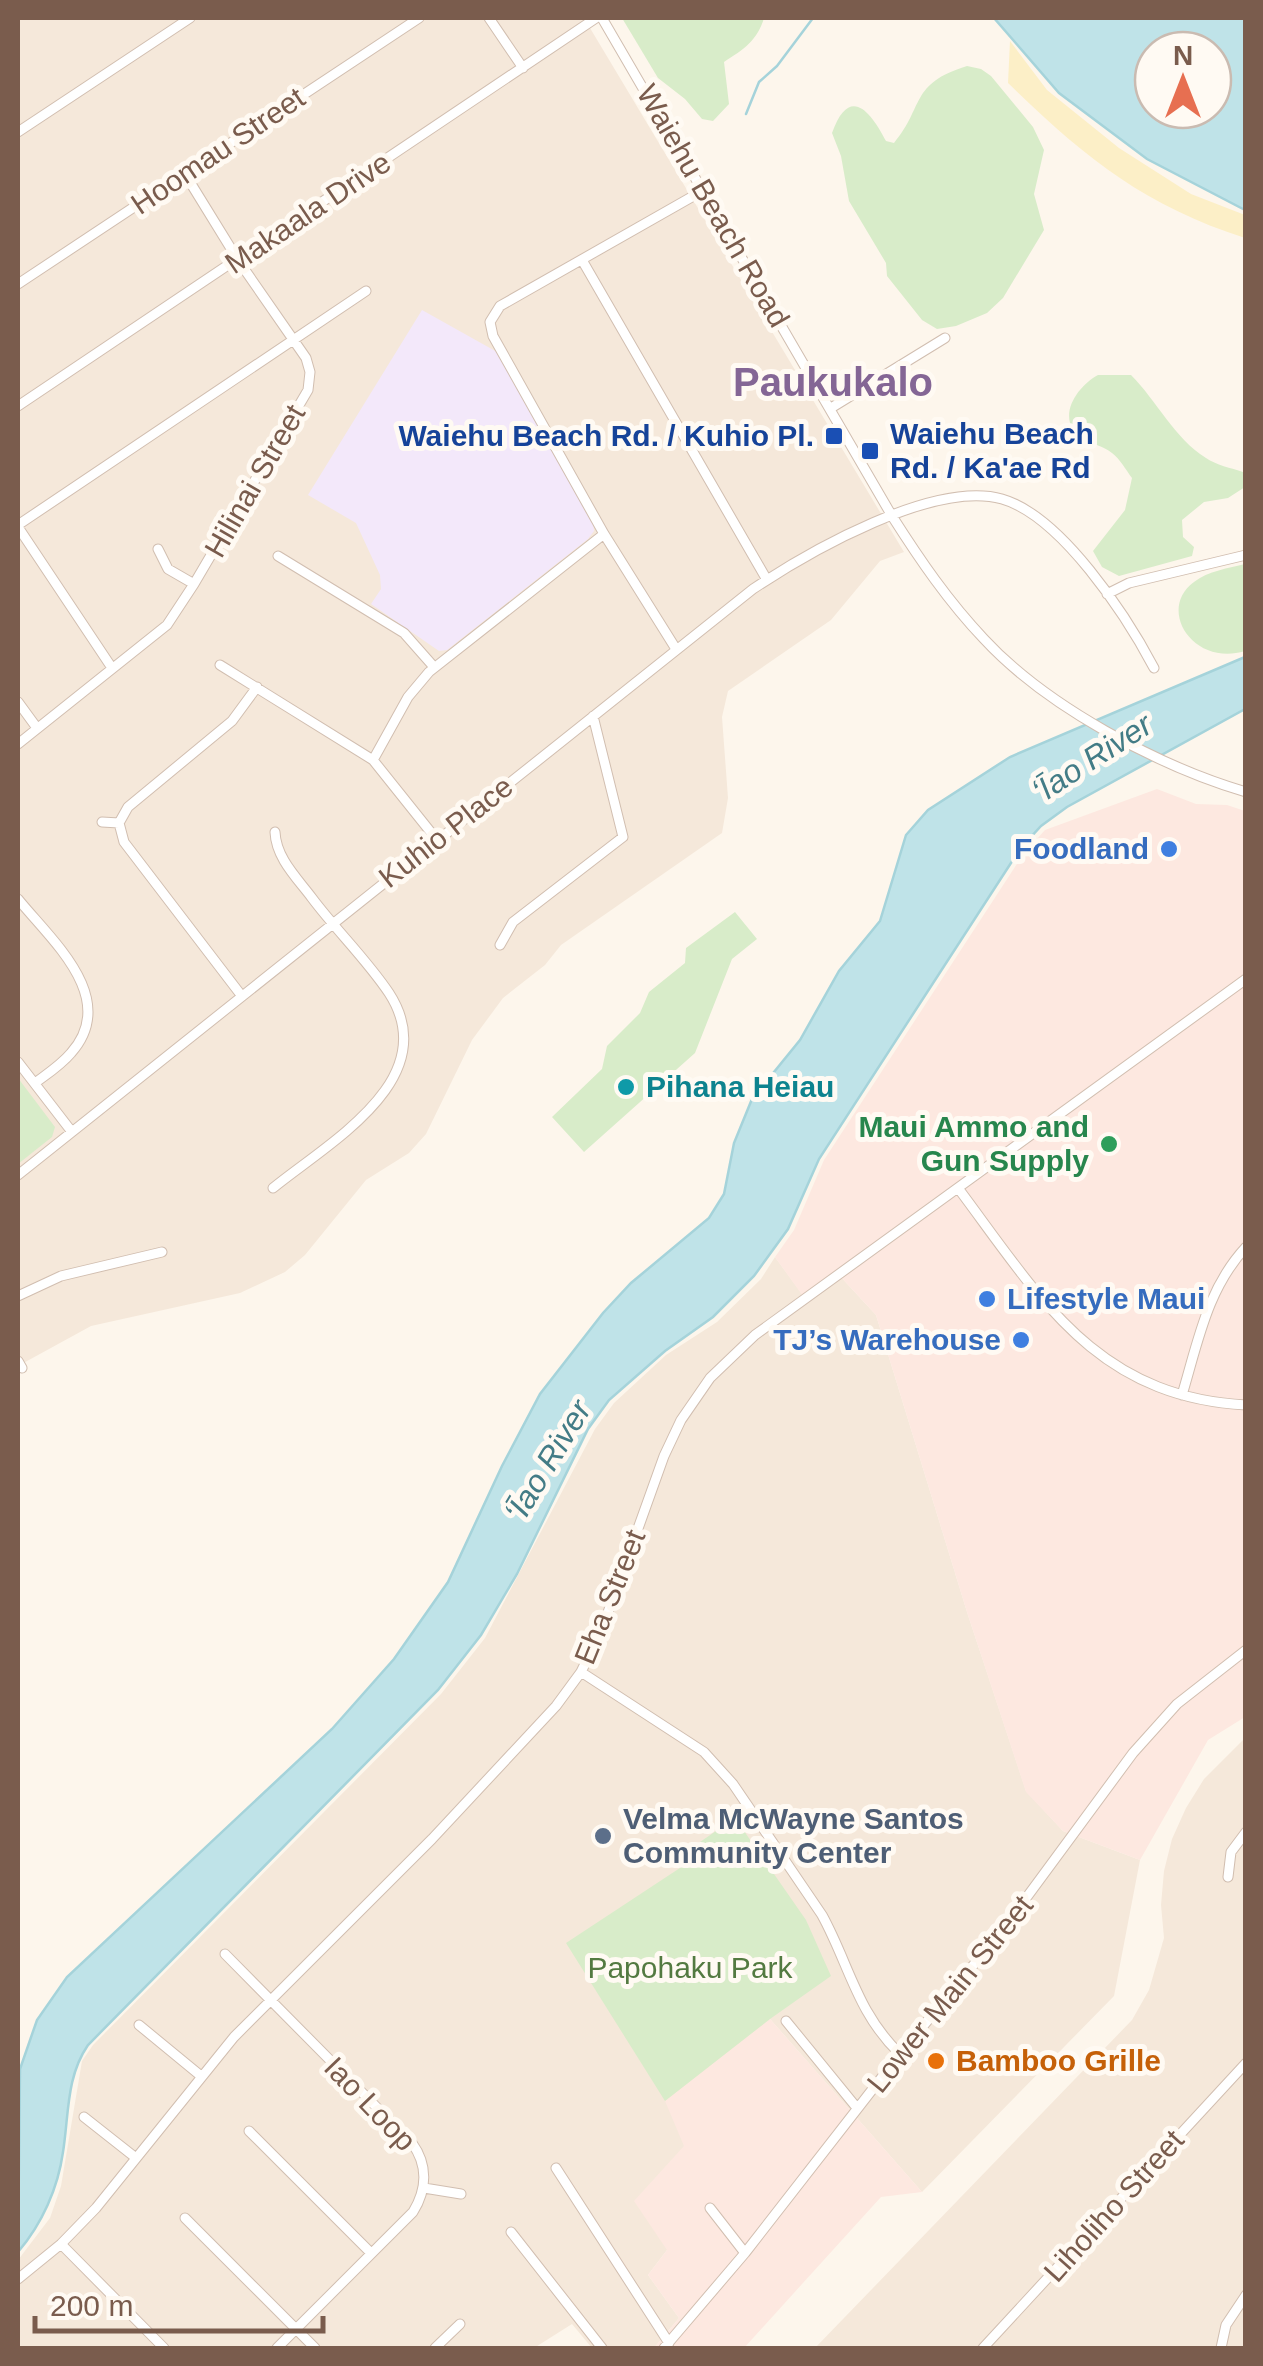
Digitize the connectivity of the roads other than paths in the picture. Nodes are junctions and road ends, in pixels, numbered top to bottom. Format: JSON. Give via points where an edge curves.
{"nodes":[{"id":1,"x":190,"y":18,"type":"edge"},
{"id":2,"x":418,"y":18,"type":"edge"},
{"id":3,"x":489,"y":18,"type":"edge"},
{"id":4,"x":599,"y":18,"type":"edge"},
{"id":5,"x":523,"y":68,"type":"junction"},
{"id":6,"x":18,"y":132,"type":"edge"},
{"id":7,"x":184,"y":174,"type":"junction"},
{"id":8,"x":704,"y":190,"type":"junction"},
{"id":9,"x":238,"y":260,"type":"junction"},
{"id":10,"x":582,"y":260,"type":"junction"},
{"id":11,"x":18,"y":284,"type":"edge"},
{"id":12,"x":366,"y":291,"type":"dead end"},
{"id":13,"x":946,"y":338,"type":"dead end"},
{"id":14,"x":295,"y":341,"type":"junction"},
{"id":15,"x":18,"y":406,"type":"edge"},
{"id":16,"x":831,"y":408,"type":"junction"},
{"id":17,"x":892,"y":516,"type":"junction"},
{"id":18,"x":18,"y":526,"type":"edge"},
{"id":19,"x":604,"y":534,"type":"junction"},
{"id":20,"x":158,"y":549,"type":"dead end"},
{"id":21,"x":278,"y":556,"type":"dead end"},
{"id":22,"x":1246,"y":556,"type":"edge"},
{"id":23,"x":767,"y":580,"type":"junction"},
{"id":24,"x":194,"y":584,"type":"junction"},
{"id":25,"x":1106,"y":594,"type":"junction"},
{"id":26,"x":676,"y":649,"type":"junction"},
{"id":27,"x":220,"y":665,"type":"dead end"},
{"id":28,"x":434,"y":666,"type":"junction"},
{"id":29,"x":112,"y":668,"type":"junction"},
{"id":30,"x":1154,"y":668,"type":"dead end"},
{"id":31,"x":257,"y":687,"type":"junction"},
{"id":32,"x":18,"y":702,"type":"edge"},
{"id":33,"x":593,"y":716,"type":"junction"},
{"id":34,"x":37,"y":728,"type":"junction"},
{"id":35,"x":18,"y":744,"type":"edge"},
{"id":36,"x":373,"y":760,"type":"junction"},
{"id":37,"x":1246,"y":792,"type":"edge"},
{"id":38,"x":102,"y":822,"type":"dead end"},
{"id":39,"x":119,"y":824,"type":"junction"},
{"id":40,"x":275,"y":832,"type":"dead end"},
{"id":41,"x":436,"y":840,"type":"junction"},
{"id":42,"x":18,"y":899,"type":"edge"},
{"id":43,"x":331,"y":924,"type":"junction"},
{"id":44,"x":500,"y":944,"type":"dead end"},
{"id":45,"x":1246,"y":979,"type":"edge"},
{"id":46,"x":241,"y":995,"type":"junction"},
{"id":47,"x":18,"y":1062,"type":"edge"},
{"id":48,"x":34,"y":1083,"type":"junction"},
{"id":49,"x":72,"y":1132,"type":"junction"},
{"id":50,"x":18,"y":1175,"type":"edge"},
{"id":51,"x":273,"y":1188,"type":"dead end"},
{"id":52,"x":958,"y":1188,"type":"junction"},
{"id":53,"x":1246,"y":1247,"type":"edge"},
{"id":54,"x":162,"y":1252,"type":"dead end"},
{"id":55,"x":18,"y":1296,"type":"edge"},
{"id":56,"x":1182,"y":1395,"type":"junction"},
{"id":57,"x":1246,"y":1405,"type":"edge"},
{"id":58,"x":1246,"y":1650,"type":"edge"},
{"id":59,"x":581,"y":1672,"type":"junction"},
{"id":60,"x":1246,"y":1832,"type":"edge"},
{"id":61,"x":1228,"y":1876,"type":"dead end"},
{"id":62,"x":225,"y":1954,"type":"dead end"},
{"id":63,"x":270,"y":2001,"type":"junction"},
{"id":64,"x":786,"y":2021,"type":"dead end"},
{"id":65,"x":139,"y":2025,"type":"dead end"},
{"id":66,"x":900,"y":2054,"type":"junction"},
{"id":67,"x":1246,"y":2063,"type":"edge"},
{"id":68,"x":201,"y":2076,"type":"junction"},
{"id":69,"x":857,"y":2108,"type":"junction"},
{"id":70,"x":84,"y":2117,"type":"dead end"},
{"id":71,"x":249,"y":2131,"type":"dead end"},
{"id":72,"x":136,"y":2158,"type":"junction"},
{"id":73,"x":556,"y":2168,"type":"dead end"},
{"id":74,"x":424,"y":2188,"type":"junction"},
{"id":75,"x":461,"y":2194,"type":"dead end"},
{"id":76,"x":710,"y":2208,"type":"dead end"},
{"id":77,"x":185,"y":2218,"type":"dead end"},
{"id":78,"x":511,"y":2232,"type":"dead end"},
{"id":79,"x":61,"y":2244,"type":"junction"},
{"id":80,"x":371,"y":2253,"type":"junction"},
{"id":81,"x":745,"y":2253,"type":"junction"},
{"id":82,"x":18,"y":2280,"type":"edge"},
{"id":83,"x":1246,"y":2296,"type":"edge"},
{"id":84,"x":460,"y":2324,"type":"dead end"},
{"id":85,"x":296,"y":2329,"type":"junction"},
{"id":86,"x":666,"y":2346,"type":"edge"},
{"id":87,"x":164,"y":2348,"type":"edge"},
{"id":88,"x":277,"y":2348,"type":"edge"},
{"id":89,"x":316,"y":2348,"type":"edge"},
{"id":90,"x":435,"y":2348,"type":"edge"},
{"id":91,"x":602,"y":2348,"type":"edge"},
{"id":92,"x":982,"y":2348,"type":"edge"},
{"id":93,"x":1221,"y":2348,"type":"edge"}],
"edges":[{"from":1,"to":6,"type":"street"},
{"from":2,"to":7,"type":"street","name":"Hoomau Street"},
{"from":3,"to":5,"type":"street"},
{"from":4,"to":5,"type":"street","name":"Makaala Drive"},
{"from":4,"to":8,"type":"street","name":"Waiehu Beach Road"},
{"from":5,"to":9,"type":"street","name":"Makaala Drive"},
{"from":7,"to":9,"type":"street","name":"Hilinai Street"},
{"from":7,"to":11,"type":"street","name":"Hoomau Street"},
{"from":8,"to":10,"type":"street"},
{"from":8,"to":16,"type":"street","name":"Waiehu Beach Road"},
{"from":9,"to":14,"type":"street","name":"Hilinai Street"},
{"from":9,"to":15,"type":"street","name":"Makaala Drive"},
{"from":10,"to":19,"type":"street","via":[[500,306],[490,319],[492,334]]},
{"from":10,"to":23,"type":"street"},
{"from":12,"to":14,"type":"street"},
{"from":13,"to":16,"type":"street"},
{"from":14,"to":18,"type":"street"},
{"from":14,"to":24,"type":"street","name":"Hilinai Street","via":[[309,367],[308,390]]},
{"from":16,"to":17,"type":"street","name":"Waiehu Beach Road"},
{"from":17,"to":23,"type":"street","name":"Kuhio Place"},
{"from":17,"to":25,"type":"street","name":"Kuhio Place","via":[[952,496],[1004,500],[1049,526]]},
{"from":17,"to":37,"type":"street","name":"Waiehu Beach Road","via":[[924,567],[1020,672],[1132,747]]},
{"from":18,"to":29,"type":"street"},
{"from":19,"to":26,"type":"street"},
{"from":19,"to":28,"type":"street"},
{"from":20,"to":24,"type":"street","via":[[168,569]]},
{"from":21,"to":28,"type":"street","via":[[404,633]]},
{"from":22,"to":25,"type":"street"},
{"from":23,"to":26,"type":"street","name":"Kuhio Place"},
{"from":24,"to":29,"type":"street","name":"Hilinai Street","via":[[167,625]]},
{"from":25,"to":30,"type":"street","name":"Kuhio Place"},
{"from":26,"to":33,"type":"street","name":"Kuhio Place"},
{"from":27,"to":31,"type":"street"},
{"from":28,"to":36,"type":"street"},
{"from":29,"to":34,"type":"street","name":"Hilinai Street"},
{"from":31,"to":36,"type":"street"},
{"from":31,"to":39,"type":"street","via":[[232,721],[128,807]]},
{"from":32,"to":34,"type":"street"},
{"from":33,"to":41,"type":"street","name":"Kuhio Place"},
{"from":33,"to":44,"type":"street","via":[[622,837],[512,922]]},
{"from":34,"to":35,"type":"street","name":"Hilinai Street"},
{"from":36,"to":41,"type":"street"},
{"from":38,"to":39,"type":"street"},
{"from":39,"to":46,"type":"street","via":[[124,842]]},
{"from":40,"to":43,"type":"street","via":[[280,854]]},
{"from":41,"to":43,"type":"street","name":"Kuhio Place"},
{"from":42,"to":48,"type":"street","via":[[77,972],[88,1000],[78,1044]]},
{"from":43,"to":46,"type":"street","name":"Kuhio Place"},
{"from":43,"to":51,"type":"street","via":[[394,1001],[402,1059],[378,1102]]},
{"from":45,"to":52,"type":"street","name":"Eha Street"},
{"from":46,"to":49,"type":"street","name":"Kuhio Place"},
{"from":47,"to":48,"type":"street"},
{"from":48,"to":49,"type":"street"},
{"from":49,"to":50,"type":"street","name":"Kuhio Place"},
{"from":52,"to":56,"type":"street","via":[[1064,1326],[1123,1371]]},
{"from":52,"to":59,"type":"street","name":"Eha Street","via":[[756,1335],[696,1395],[664,1456]]},
{"from":53,"to":56,"type":"street","via":[[1213,1292]]},
{"from":54,"to":55,"type":"street","via":[[61,1276]]},
{"from":56,"to":57,"type":"street"},
{"from":58,"to":66,"type":"street","name":"Lower Main Street","via":[[1156,1725]]},
{"from":59,"to":63,"type":"street","name":"Eha Street","via":[[432,1838]]},
{"from":59,"to":66,"type":"street","via":[[716,1764],[822,1915],[864,2009]]},
{"from":60,"to":61,"type":"street","via":[[1231,1852]]},
{"from":62,"to":63,"type":"street","name":"Iao Loop"},
{"from":63,"to":68,"type":"street","name":"Eha Street"},
{"from":63,"to":74,"type":"street","name":"Iao Loop","via":[[412,2143],[424,2164]]},
{"from":64,"to":69,"type":"street"},
{"from":65,"to":68,"type":"street"},
{"from":66,"to":69,"type":"street","name":"Lower Main Street"},
{"from":67,"to":92,"type":"street","name":"Liholiho Street"},
{"from":68,"to":72,"type":"street","name":"Eha Street"},
{"from":69,"to":81,"type":"street","name":"Lower Main Street"},
{"from":70,"to":72,"type":"street"},
{"from":71,"to":80,"type":"street"},
{"from":72,"to":79,"type":"street","name":"Eha Street"},
{"from":73,"to":86,"type":"street"},
{"from":74,"to":75,"type":"street"},
{"from":74,"to":80,"type":"street","name":"Iao Loop","via":[[413,2212]]},
{"from":76,"to":81,"type":"street"},
{"from":77,"to":85,"type":"street"},
{"from":78,"to":91,"type":"street"},
{"from":79,"to":82,"type":"street","name":"Eha Street"},
{"from":79,"to":87,"type":"street"},
{"from":80,"to":85,"type":"street","name":"Iao Loop"},
{"from":81,"to":86,"type":"street","name":"Lower Main Street"},
{"from":83,"to":93,"type":"street","via":[[1226,2325]]},
{"from":84,"to":90,"type":"street"},
{"from":85,"to":88,"type":"street","name":"Iao Loop"},
{"from":85,"to":89,"type":"street"}]}
